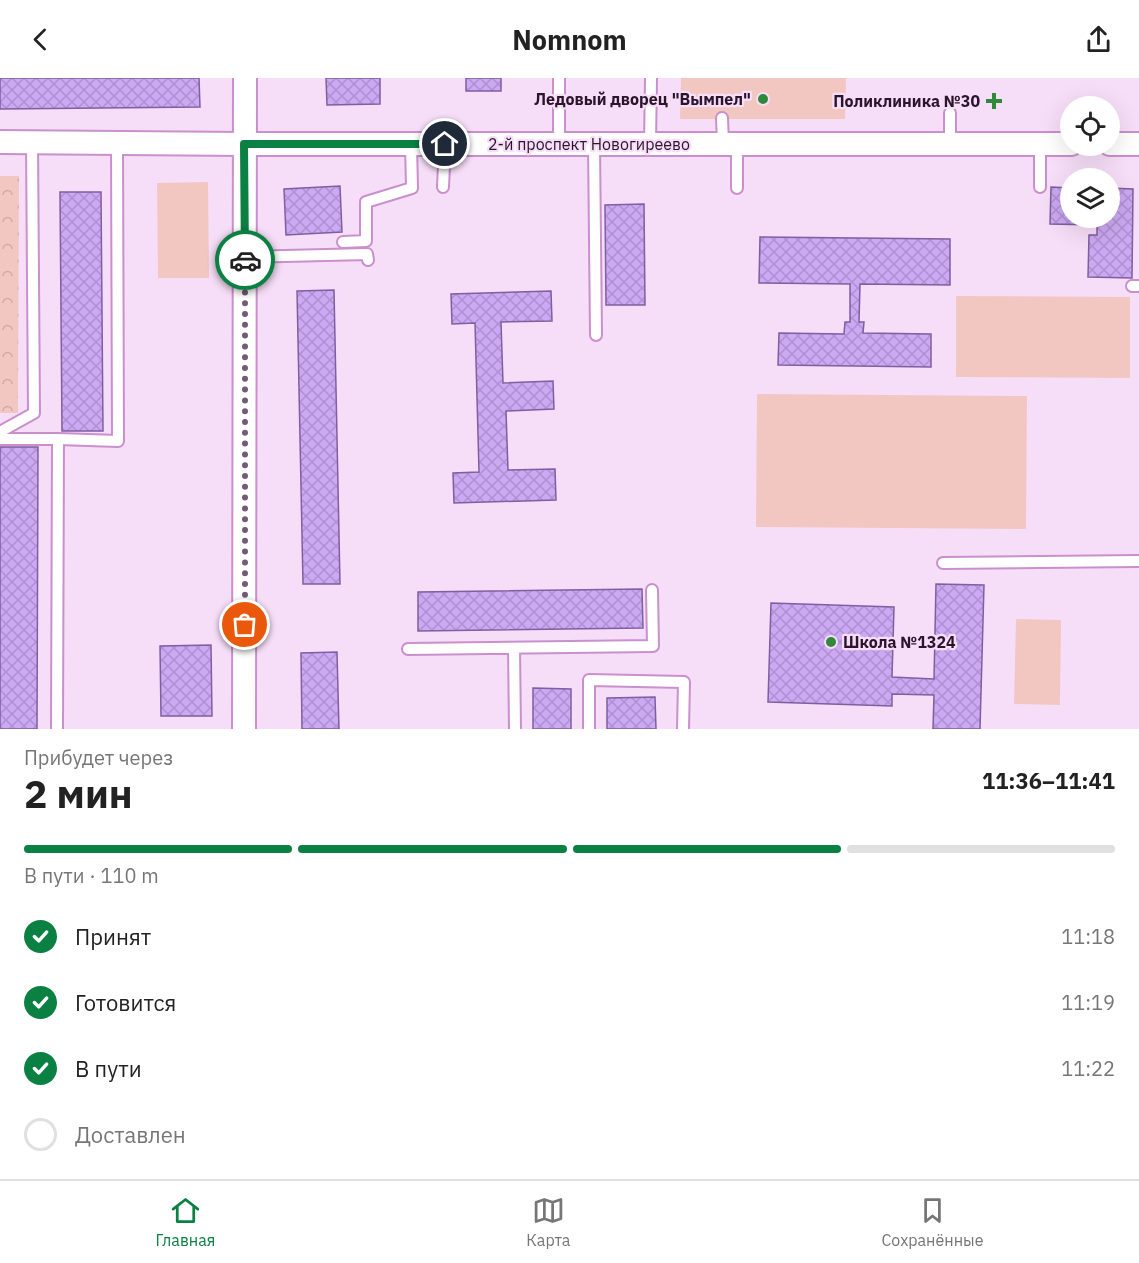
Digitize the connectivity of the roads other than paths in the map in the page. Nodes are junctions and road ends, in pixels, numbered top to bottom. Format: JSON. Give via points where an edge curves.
{"nodes":[{"id":1,"x":244,"y":78,"type":"edge"},
{"id":2,"x":559,"y":78,"type":"edge"},
{"id":3,"x":651,"y":78,"type":"edge"},
{"id":4,"x":950,"y":113,"type":"dead end"},
{"id":5,"x":722,"y":118,"type":"dead end"},
{"id":6,"x":0,"y":142,"type":"edge"},
{"id":7,"x":32,"y":142,"type":"junction"},
{"id":8,"x":117,"y":143,"type":"junction"},
{"id":9,"x":244,"y":144,"type":"junction"},
{"id":10,"x":411,"y":144,"type":"junction"},
{"id":11,"x":445,"y":144,"type":"junction"},
{"id":12,"x":560,"y":144,"type":"junction"},
{"id":13,"x":594,"y":144,"type":"junction"},
{"id":14,"x":650,"y":144,"type":"junction"},
{"id":15,"x":730,"y":144,"type":"junction"},
{"id":16,"x":950,"y":144,"type":"junction"},
{"id":17,"x":1040,"y":144,"type":"junction"},
{"id":18,"x":1060,"y":144,"type":"edge"},
{"id":19,"x":1120,"y":144,"type":"edge"},
{"id":20,"x":1139,"y":144,"type":"edge"},
{"id":21,"x":443,"y":187,"type":"dead end"},
{"id":22,"x":1040,"y":187,"type":"dead end"},
{"id":23,"x":737,"y":188,"type":"dead end"},
{"id":24,"x":343,"y":242,"type":"dead end"},
{"id":25,"x":245,"y":257,"type":"junction"},
{"id":26,"x":368,"y":260,"type":"dead end"},
{"id":27,"x":596,"y":335,"type":"dead end"},
{"id":28,"x":0,"y":432,"type":"edge"},
{"id":29,"x":58,"y":439,"type":"junction"},
{"id":30,"x":0,"y":440,"type":"edge"},
{"id":31,"x":1139,"y":561,"type":"edge"},
{"id":32,"x":943,"y":563,"type":"dead end"},
{"id":33,"x":652,"y":590,"type":"dead end"},
{"id":34,"x":514,"y":648,"type":"junction"},
{"id":35,"x":408,"y":649,"type":"dead end"},
{"id":36,"x":57,"y":729,"type":"edge"},
{"id":37,"x":244,"y":729,"type":"edge"},
{"id":38,"x":515,"y":729,"type":"edge"},
{"id":39,"x":589,"y":729,"type":"edge"},
{"id":40,"x":683,"y":729,"type":"edge"}],
"edges":[{"from":1,"to":9,"type":"street"},
{"from":2,"to":12,"type":"lane"},
{"from":3,"to":14,"type":"lane"},
{"from":4,"to":16,"type":"lane"},
{"from":5,"to":15,"type":"lane"},
{"from":6,"to":7,"type":"street","name":"2-й проспект Новогиреево"},
{"from":7,"to":8,"type":"street","name":"2-й проспект Новогиреево"},
{"from":7,"to":28,"type":"lane","via":[[34,413]]},
{"from":8,"to":9,"type":"street","name":"2-й проспект Новогиреево"},
{"from":8,"to":29,"type":"lane","via":[[118,441]]},
{"from":9,"to":10,"type":"street","name":"2-й проспект Новогиреево"},
{"from":9,"to":25,"type":"street"},
{"from":10,"to":11,"type":"street","name":"2-й проспект Новогиреево"},
{"from":10,"to":24,"type":"lane","via":[[412,188],[366,202],[366,241]]},
{"from":11,"to":12,"type":"street","name":"2-й проспект Новогиреево"},
{"from":11,"to":21,"type":"lane"},
{"from":12,"to":13,"type":"street","name":"2-й проспект Новогиреево"},
{"from":13,"to":14,"type":"street","name":"2-й проспект Новогиреево"},
{"from":13,"to":27,"type":"lane"},
{"from":14,"to":15,"type":"street","name":"2-й проспект Новогиреево"},
{"from":15,"to":16,"type":"street","name":"2-й проспект Новогиреево"},
{"from":15,"to":23,"type":"lane"},
{"from":16,"to":17,"type":"street","name":"2-й проспект Новогиреево"},
{"from":17,"to":18,"type":"street","name":"2-й проспект Новогиреево"},
{"from":17,"to":22,"type":"lane"},
{"from":19,"to":20,"type":"street"},
{"from":25,"to":26,"type":"lane","via":[[367,255]]},
{"from":25,"to":37,"type":"street"},
{"from":29,"to":30,"type":"lane"},
{"from":29,"to":36,"type":"lane"},
{"from":31,"to":32,"type":"lane"},
{"from":33,"to":34,"type":"lane","via":[[653,646]]},
{"from":34,"to":35,"type":"lane"},
{"from":34,"to":38,"type":"lane"},
{"from":39,"to":40,"type":"lane","via":[[589,680],[684,682]]}]}
